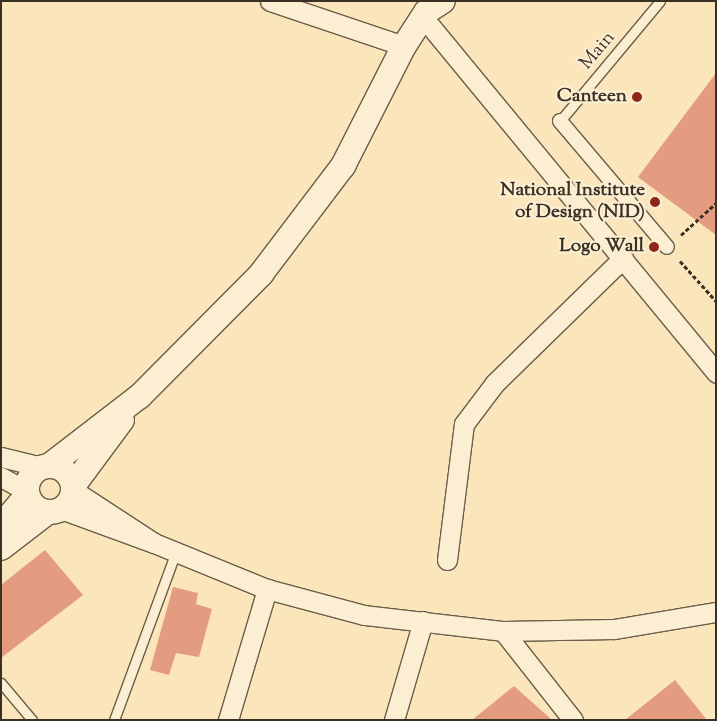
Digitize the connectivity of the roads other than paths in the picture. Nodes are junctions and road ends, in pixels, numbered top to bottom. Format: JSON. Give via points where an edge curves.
{"nodes":[{"id":1,"x":270,"y":1,"type":"edge"},
{"id":2,"x":660,"y":1,"type":"edge"},
{"id":3,"x":429,"y":8,"type":"edge"},
{"id":4,"x":404,"y":46,"type":"junction"},
{"id":5,"x":560,"y":121,"type":"joint"},
{"id":6,"x":668,"y":247,"type":"road end"},
{"id":7,"x":623,"y":258,"type":"junction"},
{"id":8,"x":716,"y":373,"type":"edge"},
{"id":9,"x":140,"y":396,"type":"junction"},
{"id":10,"x":1,"y":456,"type":"edge"},
{"id":11,"x":45,"y":467,"type":"junction"},
{"id":12,"x":1,"y":477,"type":"edge"},
{"id":13,"x":27,"y":493,"type":"junction"},
{"id":14,"x":64,"y":499,"type":"junction"},
{"id":15,"x":1,"y":526,"type":"edge"},
{"id":16,"x":1,"y":548,"type":"edge"},
{"id":17,"x":175,"y":554,"type":"junction"},
{"id":18,"x":447,"y":560,"type":"dead end"},
{"id":19,"x":267,"y":589,"type":"junction"},
{"id":20,"x":716,"y":612,"type":"edge"},
{"id":21,"x":423,"y":622,"type":"junction"},
{"id":22,"x":503,"y":631,"type":"junction"},
{"id":23,"x":1,"y":683,"type":"edge"},
{"id":24,"x":32,"y":720,"type":"edge"},
{"id":25,"x":114,"y":720,"type":"edge"},
{"id":26,"x":228,"y":720,"type":"edge"},
{"id":27,"x":394,"y":720,"type":"edge"},
{"id":28,"x":573,"y":720,"type":"edge"}],
"edges":[{"from":1,"to":4,"type":"street"},
{"from":2,"to":5,"type":"lane","name":"Main"},
{"from":3,"to":4,"type":"street"},
{"from":3,"to":7,"type":"street"},
{"from":4,"to":9,"type":"street","via":[[343,166],[320,197],[261,274]]},
{"from":5,"to":6,"type":"street"},
{"from":7,"to":8,"type":"street"},
{"from":7,"to":18,"type":"street","via":[[495,383],[464,424]]},
{"from":9,"to":11,"type":"street"},
{"from":9,"to":14,"type":"street"},
{"from":10,"to":11,"type":"street"},
{"from":11,"to":13,"type":"street","via":[[30,476]]},
{"from":11,"to":14,"type":"street","via":[[62,469]]},
{"from":12,"to":13,"type":"street"},
{"from":13,"to":14,"type":"street","via":[[35,507]]},
{"from":13,"to":15,"type":"street"},
{"from":14,"to":16,"type":"street"},
{"from":14,"to":17,"type":"street"},
{"from":17,"to":19,"type":"street"},
{"from":17,"to":25,"type":"lane"},
{"from":19,"to":21,"type":"street","via":[[364,615]]},
{"from":19,"to":26,"type":"street"},
{"from":20,"to":22,"type":"street","via":[[614,629]]},
{"from":21,"to":22,"type":"street"},
{"from":21,"to":27,"type":"street"},
{"from":22,"to":28,"type":"street"},
{"from":23,"to":24,"type":"lane"}]}
